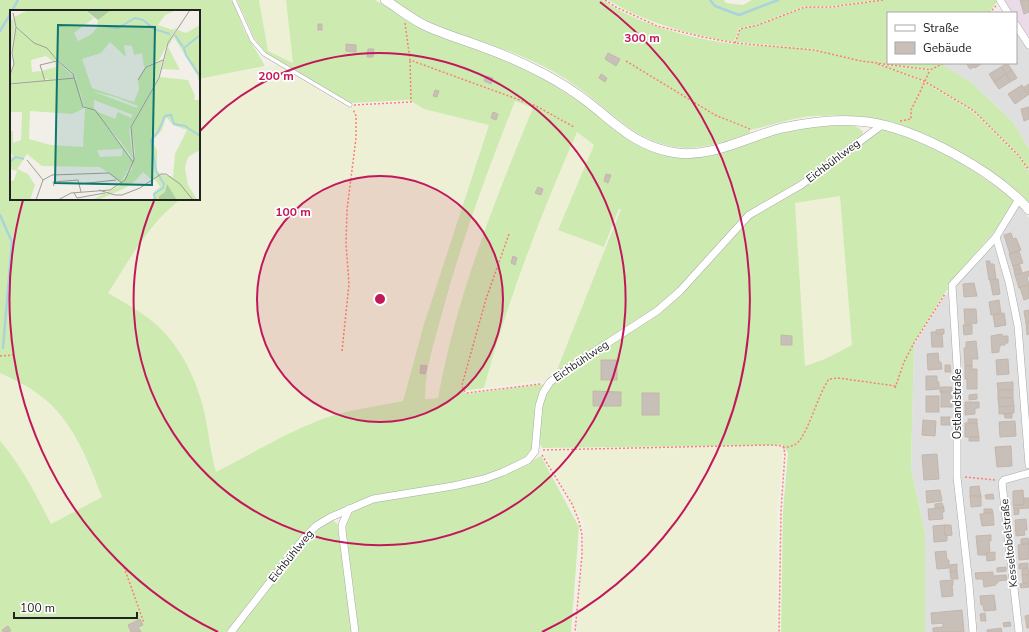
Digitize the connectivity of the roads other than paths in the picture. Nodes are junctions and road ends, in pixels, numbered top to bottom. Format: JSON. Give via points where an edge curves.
{"nodes":[{"id":1,"x":234,"y":0,"type":"edge"},
{"id":2,"x":385,"y":0,"type":"edge"},
{"id":3,"x":1000,"y":0,"type":"edge"},
{"id":4,"x":1007,"y":12,"type":"edge"},
{"id":5,"x":1017,"y":27,"type":"edge"},
{"id":6,"x":1029,"y":45,"type":"edge"},
{"id":7,"x":350,"y":105,"type":"road end"},
{"id":8,"x":882,"y":125,"type":"junction"},
{"id":9,"x":1019,"y":199,"type":"junction"},
{"id":10,"x":1029,"y":210,"type":"edge"},
{"id":11,"x":996,"y":237,"type":"junction"},
{"id":12,"x":1029,"y":465,"type":"edge"},
{"id":13,"x":1029,"y":473,"type":"edge"},
{"id":14,"x":349,"y":509,"type":"junction"},
{"id":15,"x":232,"y":632,"type":"edge"},
{"id":16,"x":354,"y":632,"type":"edge"},
{"id":17,"x":973,"y":632,"type":"edge"},
{"id":18,"x":1019,"y":632,"type":"edge"}],
"edges":[{"from":1,"to":7,"type":"lane","via":[[252,40],[264,54]]},
{"from":2,"to":8,"type":"street","via":[[423,24],[487,48],[545,74],[634,139],[664,150],[680,154],[704,152],[781,128],[828,121]]},
{"from":3,"to":4,"type":"street"},
{"from":5,"to":6,"type":"street"},
{"from":8,"to":9,"type":"street","via":[[931,142],[996,180]]},
{"from":8,"to":14,"type":"street","name":"Eichbühlweg","via":[[801,185],[749,215],[680,291],[657,311],[550,382],[539,406],[535,451],[528,460],[484,479],[373,499]]},
{"from":9,"to":10,"type":"street"},
{"from":9,"to":11,"type":"street"},
{"from":11,"to":12,"type":"street","via":[[1018,326]]},
{"from":11,"to":17,"type":"street","name":"Ostlandstraße","via":[[952,285],[957,362],[957,477]]},
{"from":13,"to":18,"type":"street","name":"Kesseltobelstraße","via":[[1004,480],[1002,483]]},
{"from":14,"to":15,"type":"street","name":"Eichbühlweg","via":[[316,526],[305,537]]},
{"from":14,"to":16,"type":"street","via":[[342,530]]}]}
